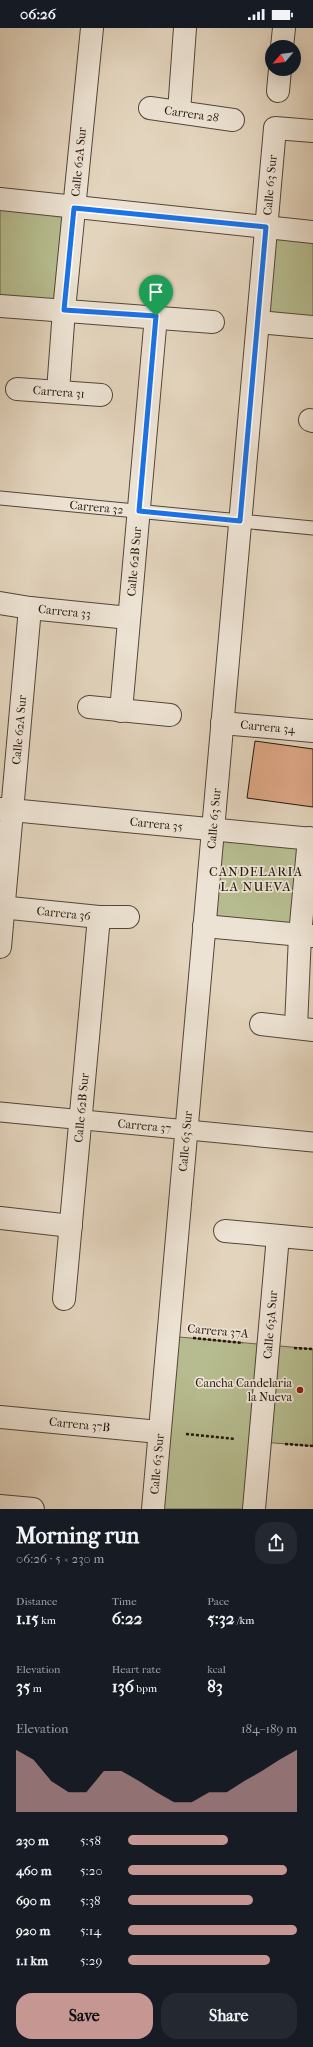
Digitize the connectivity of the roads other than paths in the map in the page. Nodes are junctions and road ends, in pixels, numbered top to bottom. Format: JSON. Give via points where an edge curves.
{"nodes":[{"id":1,"x":92,"y":28,"type":"edge"},
{"id":2,"x":185,"y":28,"type":"edge"},
{"id":3,"x":284,"y":28,"type":"edge"},
{"id":4,"x":283,"y":40,"type":"edge"},
{"id":5,"x":279,"y":76,"type":"edge"},
{"id":6,"x":278,"y":91,"type":"dead end"},
{"id":7,"x":150,"y":108,"type":"dead end"},
{"id":8,"x":179,"y":112,"type":"junction"},
{"id":9,"x":233,"y":120,"type":"dead end"},
{"id":10,"x":313,"y":131,"type":"edge"},
{"id":11,"x":0,"y":199,"type":"edge"},
{"id":12,"x":74,"y":208,"type":"junction"},
{"id":13,"x":266,"y":227,"type":"junction"},
{"id":14,"x":313,"y":232,"type":"edge"},
{"id":15,"x":0,"y":306,"type":"edge"},
{"id":16,"x":64,"y":310,"type":"junction"},
{"id":17,"x":156,"y":316,"type":"junction"},
{"id":18,"x":212,"y":322,"type":"dead end"},
{"id":19,"x":258,"y":322,"type":"junction"},
{"id":20,"x":313,"y":327,"type":"edge"},
{"id":21,"x":18,"y":389,"type":"dead end"},
{"id":22,"x":58,"y":391,"type":"junction"},
{"id":23,"x":101,"y":395,"type":"dead end"},
{"id":24,"x":0,"y":498,"type":"edge"},
{"id":25,"x":139,"y":511,"type":"junction"},
{"id":26,"x":240,"y":521,"type":"junction"},
{"id":27,"x":313,"y":528,"type":"edge"},
{"id":28,"x":0,"y":603,"type":"edge"},
{"id":29,"x":30,"y":608,"type":"junction"},
{"id":30,"x":129,"y":618,"type":"junction"},
{"id":31,"x":89,"y":708,"type":"dead end"},
{"id":32,"x":121,"y":711,"type":"junction"},
{"id":33,"x":170,"y":715,"type":"dead end"},
{"id":34,"x":222,"y":723,"type":"junction"},
{"id":35,"x":313,"y":731,"type":"edge"},
{"id":36,"x":6,"y":810,"type":"edge"},
{"id":37,"x":213,"y":829,"type":"junction"},
{"id":38,"x":311,"y":838,"type":"edge"},
{"id":39,"x":2,"y":907,"type":"edge"},
{"id":40,"x":99,"y":917,"type":"junction"},
{"id":41,"x":128,"y":917,"type":"dead end"},
{"id":42,"x":204,"y":926,"type":"junction"},
{"id":43,"x":307,"y":936,"type":"edge"},
{"id":44,"x":0,"y":947,"type":"edge"},
{"id":45,"x":261,"y":1024,"type":"dead end"},
{"id":46,"x":304,"y":1029,"type":"edge"},
{"id":47,"x":0,"y":1112,"type":"edge"},
{"id":48,"x":81,"y":1120,"type":"junction"},
{"id":49,"x":186,"y":1130,"type":"junction"},
{"id":50,"x":313,"y":1142,"type":"edge"},
{"id":51,"x":0,"y":1218,"type":"edge"},
{"id":52,"x":72,"y":1226,"type":"junction"},
{"id":53,"x":225,"y":1231,"type":"dead end"},
{"id":54,"x":278,"y":1236,"type":"junction"},
{"id":55,"x":313,"y":1239,"type":"edge"},
{"id":56,"x":64,"y":1299,"type":"dead end"},
{"id":57,"x":0,"y":1417,"type":"edge"},
{"id":58,"x":159,"y":1432,"type":"junction"},
{"id":59,"x":0,"y":1506,"type":"edge"},
{"id":60,"x":33,"y":1509,"type":"edge"},
{"id":61,"x":153,"y":1509,"type":"edge"},
{"id":62,"x":254,"y":1509,"type":"edge"}],
"edges":[{"from":1,"to":12,"type":"street","name":"Calle 62A Sur"},
{"from":2,"to":8,"type":"street"},
{"from":3,"to":4,"type":"street"},
{"from":5,"to":6,"type":"street"},
{"from":7,"to":8,"type":"street","name":"Carrera 28"},
{"from":8,"to":9,"type":"street","name":"Carrera 28"},
{"from":10,"to":13,"type":"street","name":"Calle 63 Sur","via":[[275,128]]},
{"from":11,"to":12,"type":"street"},
{"from":12,"to":13,"type":"street"},
{"from":12,"to":16,"type":"street","name":"Calle 62A Sur"},
{"from":13,"to":14,"type":"street"},
{"from":13,"to":19,"type":"street","name":"Calle 63 Sur"},
{"from":15,"to":16,"type":"street"},
{"from":16,"to":17,"type":"street"},
{"from":16,"to":22,"type":"street","name":"Calle 62A Sur"},
{"from":17,"to":18,"type":"street"},
{"from":17,"to":25,"type":"street","name":"Calle 62B Sur"},
{"from":19,"to":20,"type":"street"},
{"from":19,"to":26,"type":"street","name":"Calle 63 Sur"},
{"from":21,"to":22,"type":"street","name":"Carrera 31"},
{"from":22,"to":23,"type":"street","name":"Carrera 31"},
{"from":24,"to":25,"type":"lane","name":"Carrera 32"},
{"from":25,"to":26,"type":"lane","name":"Carrera 32"},
{"from":25,"to":30,"type":"street","name":"Calle 62B Sur"},
{"from":26,"to":27,"type":"lane","name":"Carrera 32"},
{"from":26,"to":34,"type":"street","name":"Calle 63 Sur"},
{"from":28,"to":29,"type":"street","name":"Carrera 33"},
{"from":29,"to":30,"type":"street","name":"Carrera 33"},
{"from":29,"to":36,"type":"street","name":"Calle 62A Sur"},
{"from":30,"to":32,"type":"street","name":"Calle 62B Sur"},
{"from":31,"to":32,"type":"street"},
{"from":32,"to":33,"type":"street"},
{"from":34,"to":35,"type":"street","name":"Carrera 34"},
{"from":34,"to":37,"type":"street","name":"Calle 63 Sur"},
{"from":36,"to":37,"type":"street","name":"Carrera 35"},
{"from":36,"to":39,"type":"street","name":"Calle 62A Sur"},
{"from":37,"to":38,"type":"street","name":"Carrera 35"},
{"from":37,"to":42,"type":"street","name":"Calle 63 Sur"},
{"from":38,"to":43,"type":"street"},
{"from":39,"to":40,"type":"street","name":"Carrera 36"},
{"from":39,"to":44,"type":"street","name":"Calle 62A Sur"},
{"from":40,"to":41,"type":"street","name":"Carrera 36"},
{"from":40,"to":48,"type":"street","name":"Calle 62B Sur"},
{"from":42,"to":43,"type":"street"},
{"from":42,"to":49,"type":"street","name":"Calle 63 Sur"},
{"from":43,"to":46,"type":"street"},
{"from":45,"to":46,"type":"street"},
{"from":47,"to":48,"type":"street","name":"Carrera 37"},
{"from":48,"to":49,"type":"street","name":"Carrera 37"},
{"from":48,"to":52,"type":"street","name":"Calle 62B Sur"},
{"from":49,"to":50,"type":"street","name":"Carrera 37"},
{"from":49,"to":58,"type":"street","name":"Calle 63 Sur"},
{"from":51,"to":52,"type":"street"},
{"from":52,"to":56,"type":"street","name":"Calle 62B Sur"},
{"from":53,"to":54,"type":"street"},
{"from":54,"to":55,"type":"street"},
{"from":54,"to":62,"type":"street","name":"Calle 63A Sur"},
{"from":57,"to":58,"type":"street","name":"Carrera 37B"},
{"from":58,"to":61,"type":"street","name":"Calle 63 Sur"},
{"from":59,"to":60,"type":"street"}]}
